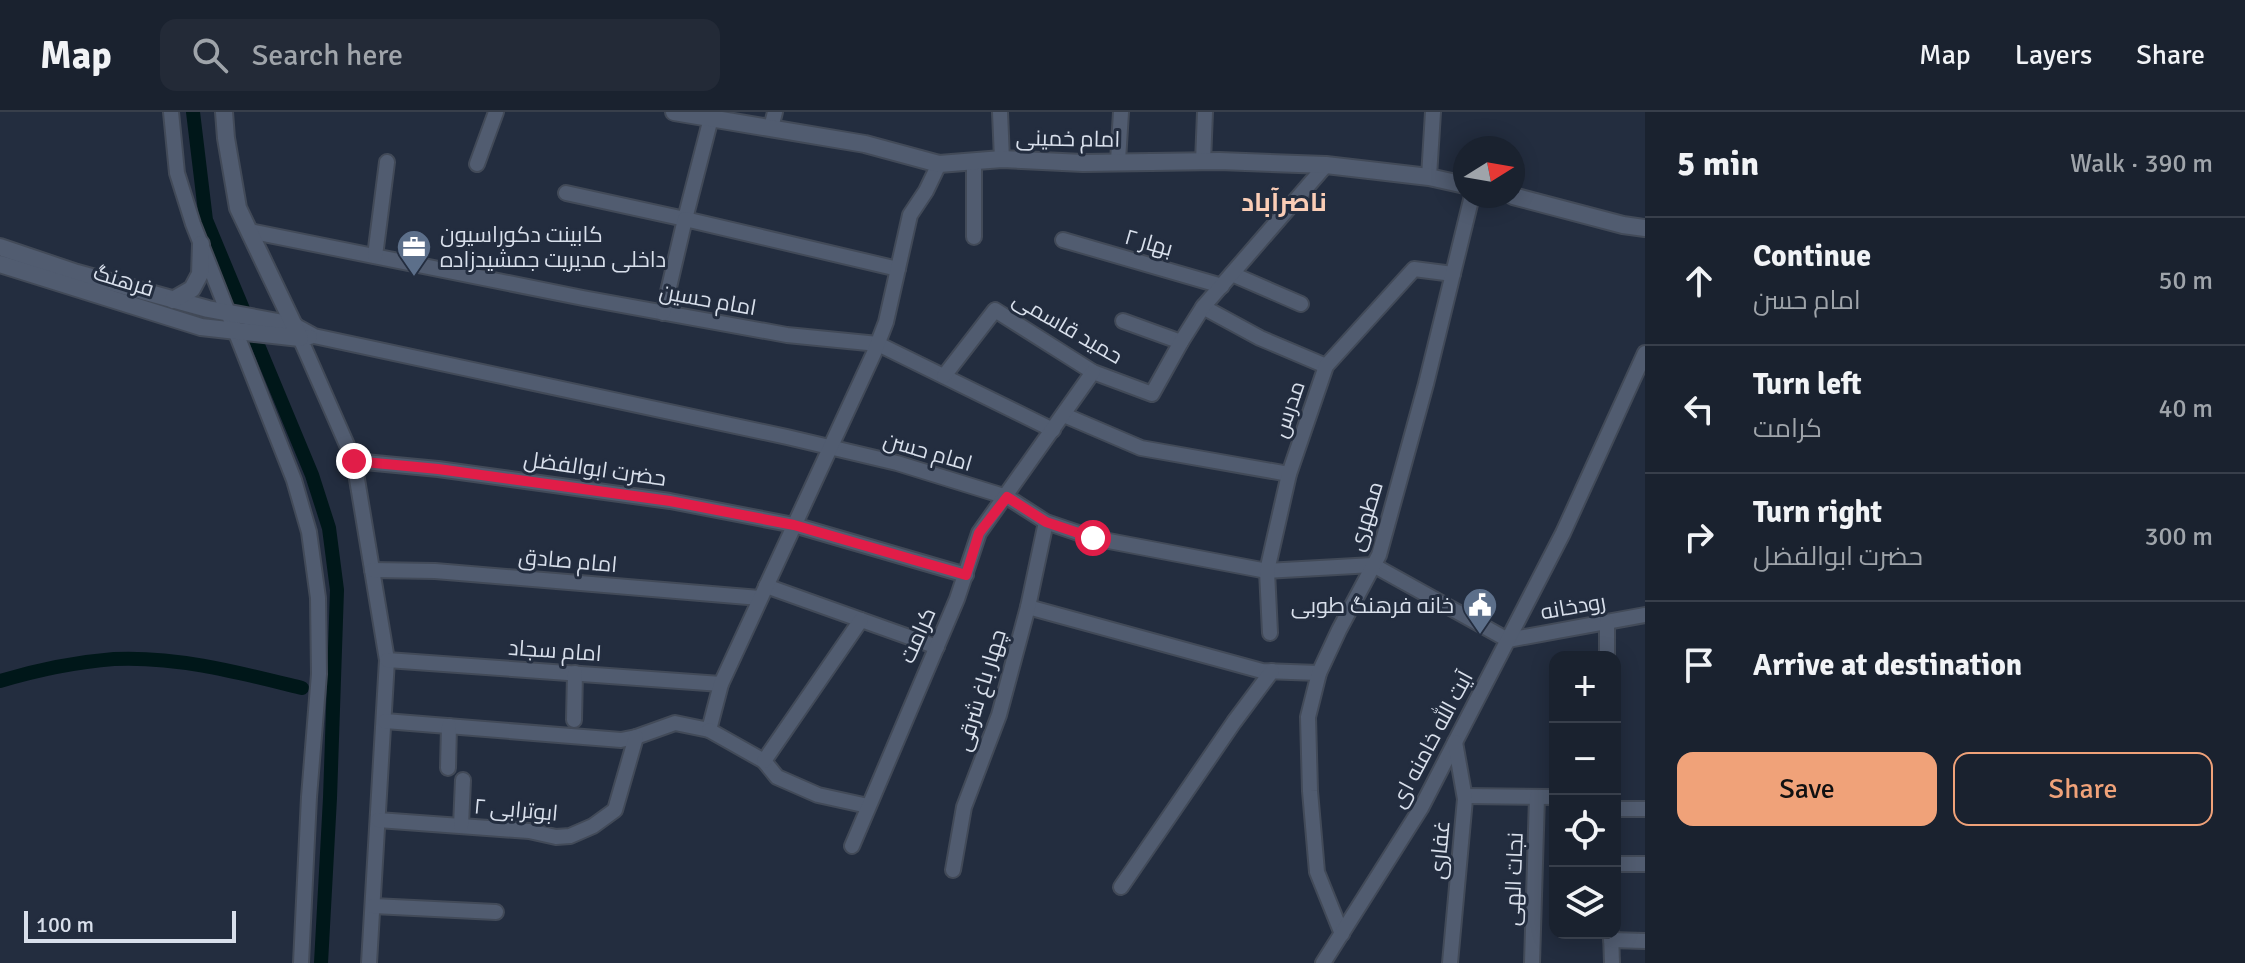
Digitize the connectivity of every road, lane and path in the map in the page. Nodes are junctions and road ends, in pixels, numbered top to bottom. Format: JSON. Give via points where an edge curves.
{"nodes":[{"id":1,"x":171,"y":112,"type":"edge"},
{"id":2,"x":224,"y":112,"type":"edge"},
{"id":3,"x":496,"y":112,"type":"edge"},
{"id":4,"x":674,"y":112,"type":"edge"},
{"id":5,"x":1000,"y":112,"type":"edge"},
{"id":6,"x":1121,"y":112,"type":"edge"},
{"id":7,"x":1205,"y":112,"type":"edge"},
{"id":8,"x":1433,"y":112,"type":"edge"},
{"id":9,"x":711,"y":118,"type":"junction"},
{"id":10,"x":773,"y":120,"type":"edge"},
{"id":11,"x":1002,"y":159,"type":"junction"},
{"id":12,"x":974,"y":161,"type":"junction"},
{"id":13,"x":1118,"y":161,"type":"junction"},
{"id":14,"x":387,"y":162,"type":"dead end"},
{"id":15,"x":1203,"y":162,"type":"junction"},
{"id":16,"x":477,"y":164,"type":"dead end"},
{"id":17,"x":939,"y":164,"type":"junction"},
{"id":18,"x":1326,"y":165,"type":"junction"},
{"id":19,"x":1429,"y":177,"type":"junction"},
{"id":20,"x":1453,"y":182,"type":"edge"},
{"id":21,"x":566,"y":193,"type":"dead end"},
{"id":22,"x":1525,"y":199,"type":"edge"},
{"id":23,"x":1469,"y":208,"type":"edge"},
{"id":24,"x":685,"y":219,"type":"junction"},
{"id":25,"x":1645,"y":228,"type":"edge"},
{"id":26,"x":249,"y":231,"type":"junction"},
{"id":27,"x":974,"y":237,"type":"dead end"},
{"id":28,"x":1063,"y":240,"type":"dead end"},
{"id":29,"x":201,"y":244,"type":"junction"},
{"id":30,"x":0,"y":247,"type":"edge"},
{"id":31,"x":375,"y":256,"type":"junction"},
{"id":32,"x":0,"y":264,"type":"edge"},
{"id":33,"x":898,"y":269,"type":"junction"},
{"id":34,"x":1232,"y":274,"type":"junction"},
{"id":35,"x":1453,"y":274,"type":"junction"},
{"id":36,"x":1222,"y":286,"type":"junction"},
{"id":37,"x":173,"y":300,"type":"junction"},
{"id":38,"x":1301,"y":304,"type":"dead end"},
{"id":39,"x":1203,"y":307,"type":"junction"},
{"id":40,"x":663,"y":313,"type":"junction"},
{"id":41,"x":233,"y":314,"type":"junction"},
{"id":42,"x":1123,"y":321,"type":"dead end"},
{"id":43,"x":294,"y":332,"type":"junction"},
{"id":44,"x":240,"y":333,"type":"junction"},
{"id":45,"x":1181,"y":342,"type":"junction"},
{"id":46,"x":878,"y":344,"type":"junction"},
{"id":47,"x":1645,"y":353,"type":"edge"},
{"id":48,"x":1326,"y":366,"type":"junction"},
{"id":49,"x":1093,"y":372,"type":"junction"},
{"id":50,"x":944,"y":376,"type":"junction"},
{"id":51,"x":1064,"y":415,"type":"junction"},
{"id":52,"x":1053,"y":430,"type":"junction"},
{"id":53,"x":830,"y":447,"type":"junction"},
{"id":54,"x":354,"y":461,"type":"junction"},
{"id":55,"x":1289,"y":474,"type":"junction"},
{"id":56,"x":1007,"y":497,"type":"junction"},
{"id":57,"x":1046,"y":522,"type":"junction"},
{"id":58,"x":794,"y":525,"type":"junction"},
{"id":59,"x":1373,"y":565,"type":"junction"},
{"id":60,"x":372,"y":570,"type":"junction"},
{"id":61,"x":1267,"y":571,"type":"junction"},
{"id":62,"x":966,"y":575,"type":"junction"},
{"id":63,"x":763,"y":592,"type":"junction"},
{"id":64,"x":1028,"y":607,"type":"junction"},
{"id":65,"x":1645,"y":615,"type":"edge"},
{"id":66,"x":861,"y":620,"type":"junction"},
{"id":67,"x":1607,"y":622,"type":"junction"},
{"id":68,"x":1270,"y":633,"type":"dead end"},
{"id":69,"x":1508,"y":640,"type":"junction"},
{"id":70,"x":937,"y":647,"type":"junction"},
{"id":71,"x":1607,"y":651,"type":"edge"},
{"id":72,"x":387,"y":660,"type":"junction"},
{"id":73,"x":1272,"y":671,"type":"junction"},
{"id":74,"x":575,"y":673,"type":"junction"},
{"id":75,"x":1319,"y":673,"type":"junction"},
{"id":76,"x":721,"y":684,"type":"junction"},
{"id":77,"x":574,"y":720,"type":"dead end"},
{"id":78,"x":385,"y":721,"type":"junction"},
{"id":79,"x":449,"y":726,"type":"junction"},
{"id":80,"x":709,"y":730,"type":"junction"},
{"id":81,"x":636,"y":737,"type":"junction"},
{"id":82,"x":1455,"y":742,"type":"junction"},
{"id":83,"x":764,"y":761,"type":"junction"},
{"id":84,"x":448,"y":768,"type":"dead end"},
{"id":85,"x":463,"y":780,"type":"dead end"},
{"id":86,"x":1465,"y":796,"type":"junction"},
{"id":87,"x":1537,"y":797,"type":"junction"},
{"id":88,"x":1549,"y":797,"type":"edge"},
{"id":89,"x":868,"y":806,"type":"junction"},
{"id":90,"x":1621,"y":809,"type":"edge"},
{"id":91,"x":1645,"y":809,"type":"edge"},
{"id":92,"x":378,"y":820,"type":"junction"},
{"id":93,"x":461,"y":826,"type":"junction"},
{"id":94,"x":852,"y":846,"type":"dead end"},
{"id":95,"x":1621,"y":864,"type":"edge"},
{"id":96,"x":1645,"y":864,"type":"edge"},
{"id":97,"x":953,"y":870,"type":"dead end"},
{"id":98,"x":1121,"y":887,"type":"dead end"},
{"id":99,"x":373,"y":906,"type":"junction"},
{"id":100,"x":496,"y":912,"type":"dead end"},
{"id":101,"x":1342,"y":934,"type":"junction"},
{"id":102,"x":1621,"y":938,"type":"edge"},
{"id":103,"x":1611,"y":939,"type":"edge"},
{"id":104,"x":1645,"y":941,"type":"edge"},
{"id":105,"x":301,"y":963,"type":"edge"},
{"id":106,"x":369,"y":963,"type":"edge"},
{"id":107,"x":1323,"y":963,"type":"edge"},
{"id":108,"x":1450,"y":963,"type":"edge"},
{"id":109,"x":1532,"y":963,"type":"edge"},
{"id":110,"x":1612,"y":963,"type":"edge"}],
"edges":[{"from":1,"to":29,"type":"street","via":[[177,173]]},
{"from":2,"to":26,"type":"street","via":[[238,208]]},
{"from":3,"to":16,"type":"street"},
{"from":4,"to":9,"type":"street","name":"امام خمینی"},
{"from":5,"to":11,"type":"street"},
{"from":6,"to":13,"type":"street"},
{"from":7,"to":15,"type":"street"},
{"from":8,"to":19,"type":"street"},
{"from":9,"to":10,"type":"street","name":"امام خمینی"},
{"from":9,"to":24,"type":"street"},
{"from":10,"to":17,"type":"street","name":"امام خمینی"},
{"from":11,"to":12,"type":"street","name":"امام خمینی"},
{"from":11,"to":13,"type":"street","name":"امام خمینی"},
{"from":12,"to":17,"type":"street","name":"امام خمینی"},
{"from":12,"to":27,"type":"street"},
{"from":13,"to":15,"type":"street","name":"امام خمینی"},
{"from":14,"to":31,"type":"street"},
{"from":15,"to":18,"type":"street","name":"امام خمینی"},
{"from":17,"to":33,"type":"street","via":[[910,215]]},
{"from":18,"to":19,"type":"street","name":"امام خمینی"},
{"from":18,"to":34,"type":"street","name":"حمید قاسمی"},
{"from":19,"to":20,"type":"street","name":"امام خمینی"},
{"from":21,"to":24,"type":"street"},
{"from":22,"to":25,"type":"street"},
{"from":23,"to":35,"type":"street","name":"مطهری"},
{"from":24,"to":33,"type":"street"},
{"from":24,"to":40,"type":"street"},
{"from":26,"to":31,"type":"street","name":"امام حسین"},
{"from":26,"to":43,"type":"street"},
{"from":28,"to":36,"type":"street","name":"بهار ۲"},
{"from":29,"to":37,"type":"street","via":[[200,274],[192,289]]},
{"from":29,"to":41,"type":"street"},
{"from":30,"to":37,"type":"street","name":"فرهنگ"},
{"from":31,"to":40,"type":"street","name":"امام حسین"},
{"from":32,"to":44,"type":"street","name":"فرهنگ","via":[[201,327]]},
{"from":33,"to":46,"type":"street"},
{"from":34,"to":36,"type":"street","name":"حمید قاسمی"},
{"from":34,"to":38,"type":"street"},
{"from":35,"to":48,"type":"street","name":"مدرس","via":[[1414,269]]},
{"from":35,"to":59,"type":"street","name":"مطهری"},
{"from":36,"to":39,"type":"street","name":"حمید قاسمی"},
{"from":37,"to":41,"type":"street","name":"فرهنگ"},
{"from":39,"to":45,"type":"street","name":"حمید قاسمی"},
{"from":39,"to":48,"type":"street"},
{"from":40,"to":46,"type":"street","name":"امام حسین","via":[[787,335]]},
{"from":41,"to":43,"type":"street","name":"فرهنگ"},
{"from":41,"to":44,"type":"street"},
{"from":42,"to":45,"type":"street"},
{"from":43,"to":44,"type":"street","name":"فرهنگ"},
{"from":43,"to":53,"type":"street","name":"امام حسن"},
{"from":43,"to":54,"type":"street"},
{"from":44,"to":105,"type":"street","via":[[294,480],[309,532],[318,598],[319,674]]},
{"from":45,"to":49,"type":"street","name":"حمید قاسمی","via":[[1152,394]]},
{"from":46,"to":50,"type":"street"},
{"from":46,"to":53,"type":"street"},
{"from":47,"to":69,"type":"street","name":"آیت الله خامنه ای"},
{"from":48,"to":55,"type":"street","name":"مدرس"},
{"from":49,"to":50,"type":"street","name":"حمید قاسمی","via":[[995,310]]},
{"from":49,"to":51,"type":"street","name":"کرامت"},
{"from":50,"to":52,"type":"street"},
{"from":51,"to":52,"type":"street","name":"کرامت"},
{"from":51,"to":55,"type":"street","via":[[1141,448]]},
{"from":52,"to":56,"type":"street","name":"کرامت"},
{"from":53,"to":56,"type":"street","name":"امام حسن"},
{"from":53,"to":58,"type":"street"},
{"from":54,"to":58,"type":"street","name":"حضرت ابوالفضل","via":[[670,501]]},
{"from":54,"to":60,"type":"street"},
{"from":55,"to":61,"type":"street","name":"مدرس"},
{"from":56,"to":57,"type":"street","name":"امام حسن"},
{"from":56,"to":62,"type":"street","name":"کرامت","via":[[979,533]]},
{"from":57,"to":61,"type":"street","name":"امام حسن","via":[[1093,538]]},
{"from":57,"to":64,"type":"street","name":"چهار باغ شرقی"},
{"from":58,"to":62,"type":"street","name":"حضرت ابوالفضل"},
{"from":58,"to":63,"type":"street"},
{"from":59,"to":61,"type":"street","name":"امام حسن"},
{"from":59,"to":69,"type":"street"},
{"from":59,"to":75,"type":"street","name":"مطهری"},
{"from":60,"to":63,"type":"street","name":"امام صادق"},
{"from":60,"to":72,"type":"street"},
{"from":61,"to":68,"type":"street","name":"مدرس"},
{"from":62,"to":70,"type":"street","name":"کرامت"},
{"from":63,"to":66,"type":"street","name":"امام صادق"},
{"from":63,"to":76,"type":"street"},
{"from":64,"to":73,"type":"street"},
{"from":64,"to":97,"type":"street","name":"چهار باغ شرقی","via":[[999,715],[964,807]]},
{"from":65,"to":67,"type":"street","name":"رودخانه"},
{"from":66,"to":70,"type":"street","name":"امام صادق"},
{"from":66,"to":83,"type":"street"},
{"from":67,"to":69,"type":"street","name":"رودخانه"},
{"from":67,"to":71,"type":"street"},
{"from":69,"to":82,"type":"street","name":"آیت الله خامنه ای"},
{"from":70,"to":89,"type":"street","name":"کرامت"},
{"from":72,"to":74,"type":"street","name":"امام سجاد"},
{"from":72,"to":78,"type":"street"},
{"from":73,"to":75,"type":"street"},
{"from":73,"to":98,"type":"street"},
{"from":74,"to":76,"type":"street","name":"امام سجاد"},
{"from":74,"to":77,"type":"street"},
{"from":75,"to":101,"type":"street","name":"مطهری","via":[[1308,717],[1317,872]]},
{"from":76,"to":80,"type":"street"},
{"from":78,"to":79,"type":"street"},
{"from":78,"to":92,"type":"street"},
{"from":79,"to":81,"type":"street"},
{"from":79,"to":84,"type":"street"},
{"from":80,"to":81,"type":"street","via":[[675,723]]},
{"from":80,"to":83,"type":"street"},
{"from":81,"to":93,"type":"street","name":"ابوترابی ۲","via":[[615,810],[593,826],[556,837]]},
{"from":82,"to":86,"type":"street","name":"غفاری"},
{"from":82,"to":101,"type":"street","name":"آیت الله خامنه ای","via":[[1421,808]]},
{"from":83,"to":89,"type":"street","via":[[777,777],[818,795]]},
{"from":85,"to":93,"type":"street"},
{"from":86,"to":87,"type":"street"},
{"from":86,"to":108,"type":"street","name":"غفاری"},
{"from":87,"to":88,"type":"street"},
{"from":87,"to":109,"type":"street","name":"نجات الهی"},
{"from":89,"to":94,"type":"street","name":"کرامت"},
{"from":90,"to":91,"type":"street"},
{"from":92,"to":93,"type":"street","name":"ابوترابی ۲"},
{"from":92,"to":99,"type":"street"},
{"from":95,"to":96,"type":"street"},
{"from":99,"to":100,"type":"street"},
{"from":99,"to":106,"type":"street"},
{"from":101,"to":107,"type":"street","name":"آیت الله خامنه ای"},
{"from":102,"to":104,"type":"street"},
{"from":103,"to":110,"type":"street"}]}
